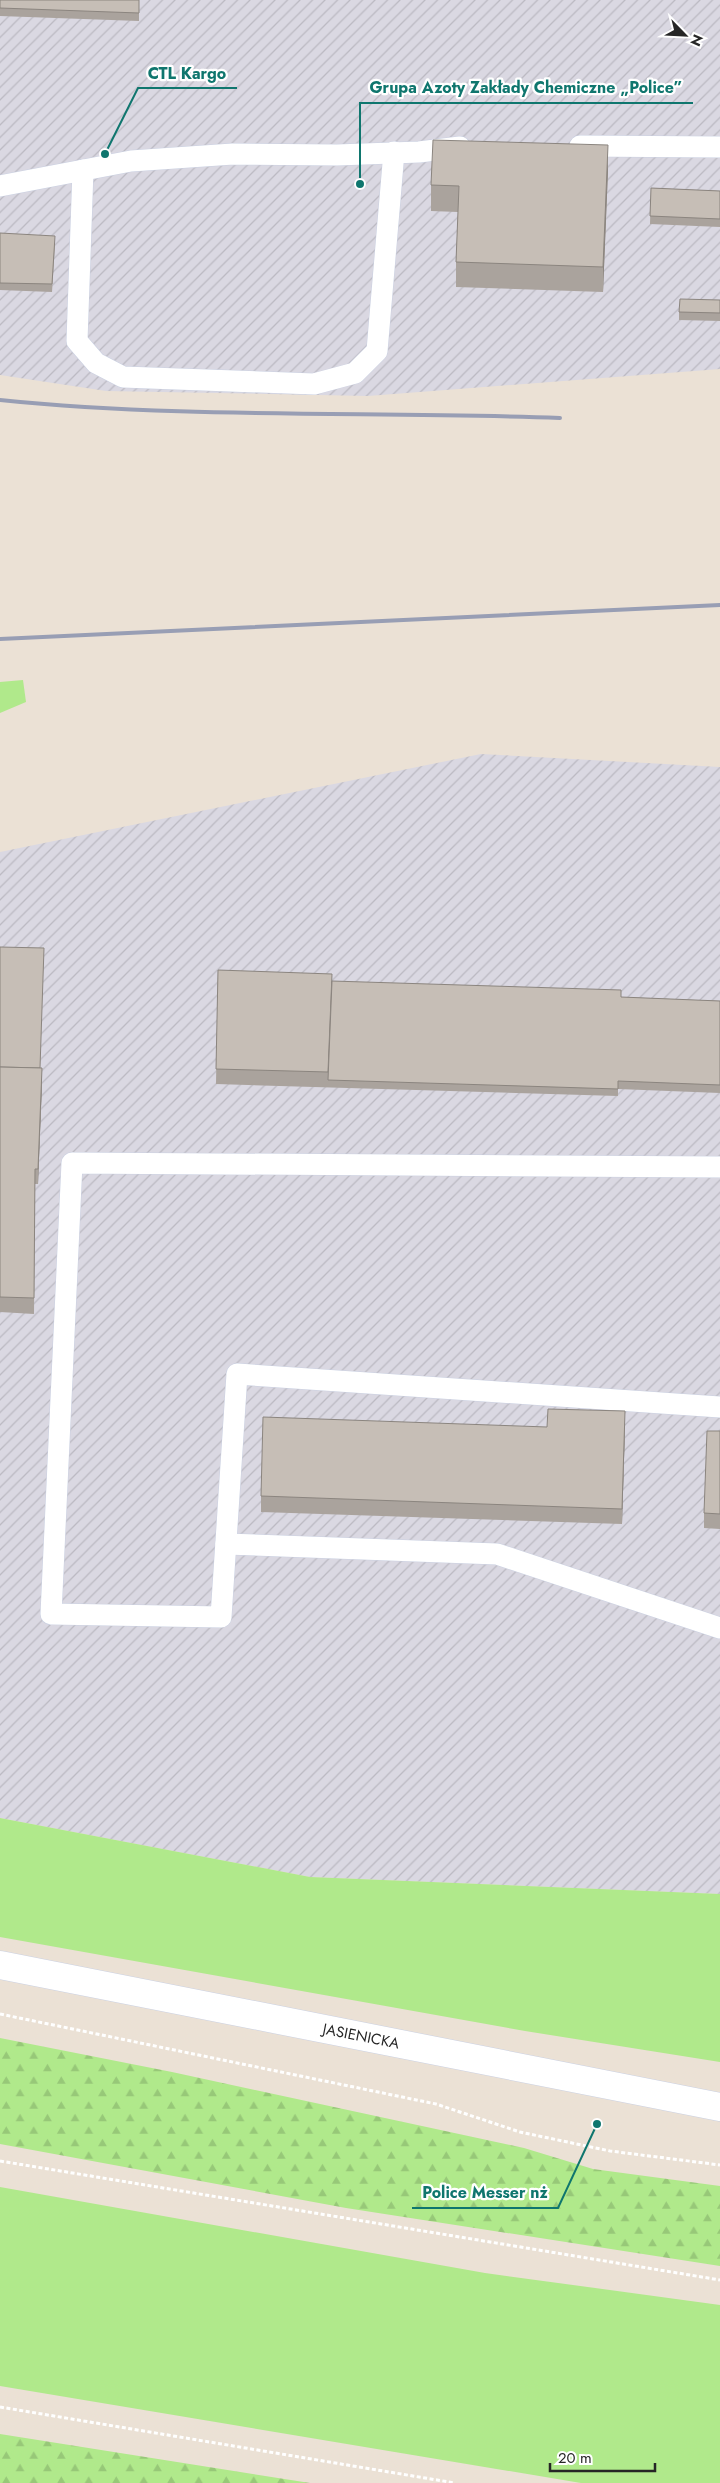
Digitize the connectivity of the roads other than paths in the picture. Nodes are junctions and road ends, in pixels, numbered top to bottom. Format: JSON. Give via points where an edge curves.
{"nodes":[{"id":1,"x":476,"y":146,"type":"edge"},
{"id":2,"x":563,"y":146,"type":"edge"},
{"id":3,"x":720,"y":147,"type":"edge"},
{"id":4,"x":394,"y":152,"type":"junction"},
{"id":5,"x":83,"y":170,"type":"junction"},
{"id":6,"x":0,"y":186,"type":"edge"},
{"id":7,"x":720,"y":1167,"type":"edge"},
{"id":8,"x":720,"y":1407,"type":"edge"},
{"id":9,"x":226,"y":1544,"type":"junction"},
{"id":10,"x":720,"y":1628,"type":"edge"},
{"id":11,"x":0,"y":1965,"type":"edge"},
{"id":12,"x":720,"y":2107,"type":"edge"}],
"edges":[{"from":1,"to":4,"type":"lane"},
{"from":2,"to":3,"type":"lane"},
{"from":4,"to":5,"type":"lane","via":[[232,154],[131,161]]},
{"from":4,"to":5,"type":"lane","via":[[377,351],[355,373],[314,384],[124,377],[96,363],[77,341]]},
{"from":5,"to":6,"type":"lane"},
{"from":7,"to":9,"type":"lane","via":[[72,1163],[51,1614],[221,1617]]},
{"from":8,"to":9,"type":"lane","via":[[237,1374]]},
{"from":9,"to":10,"type":"lane","via":[[497,1554]]},
{"from":11,"to":12,"type":"main road","name":"JASIENICKA"}]}
